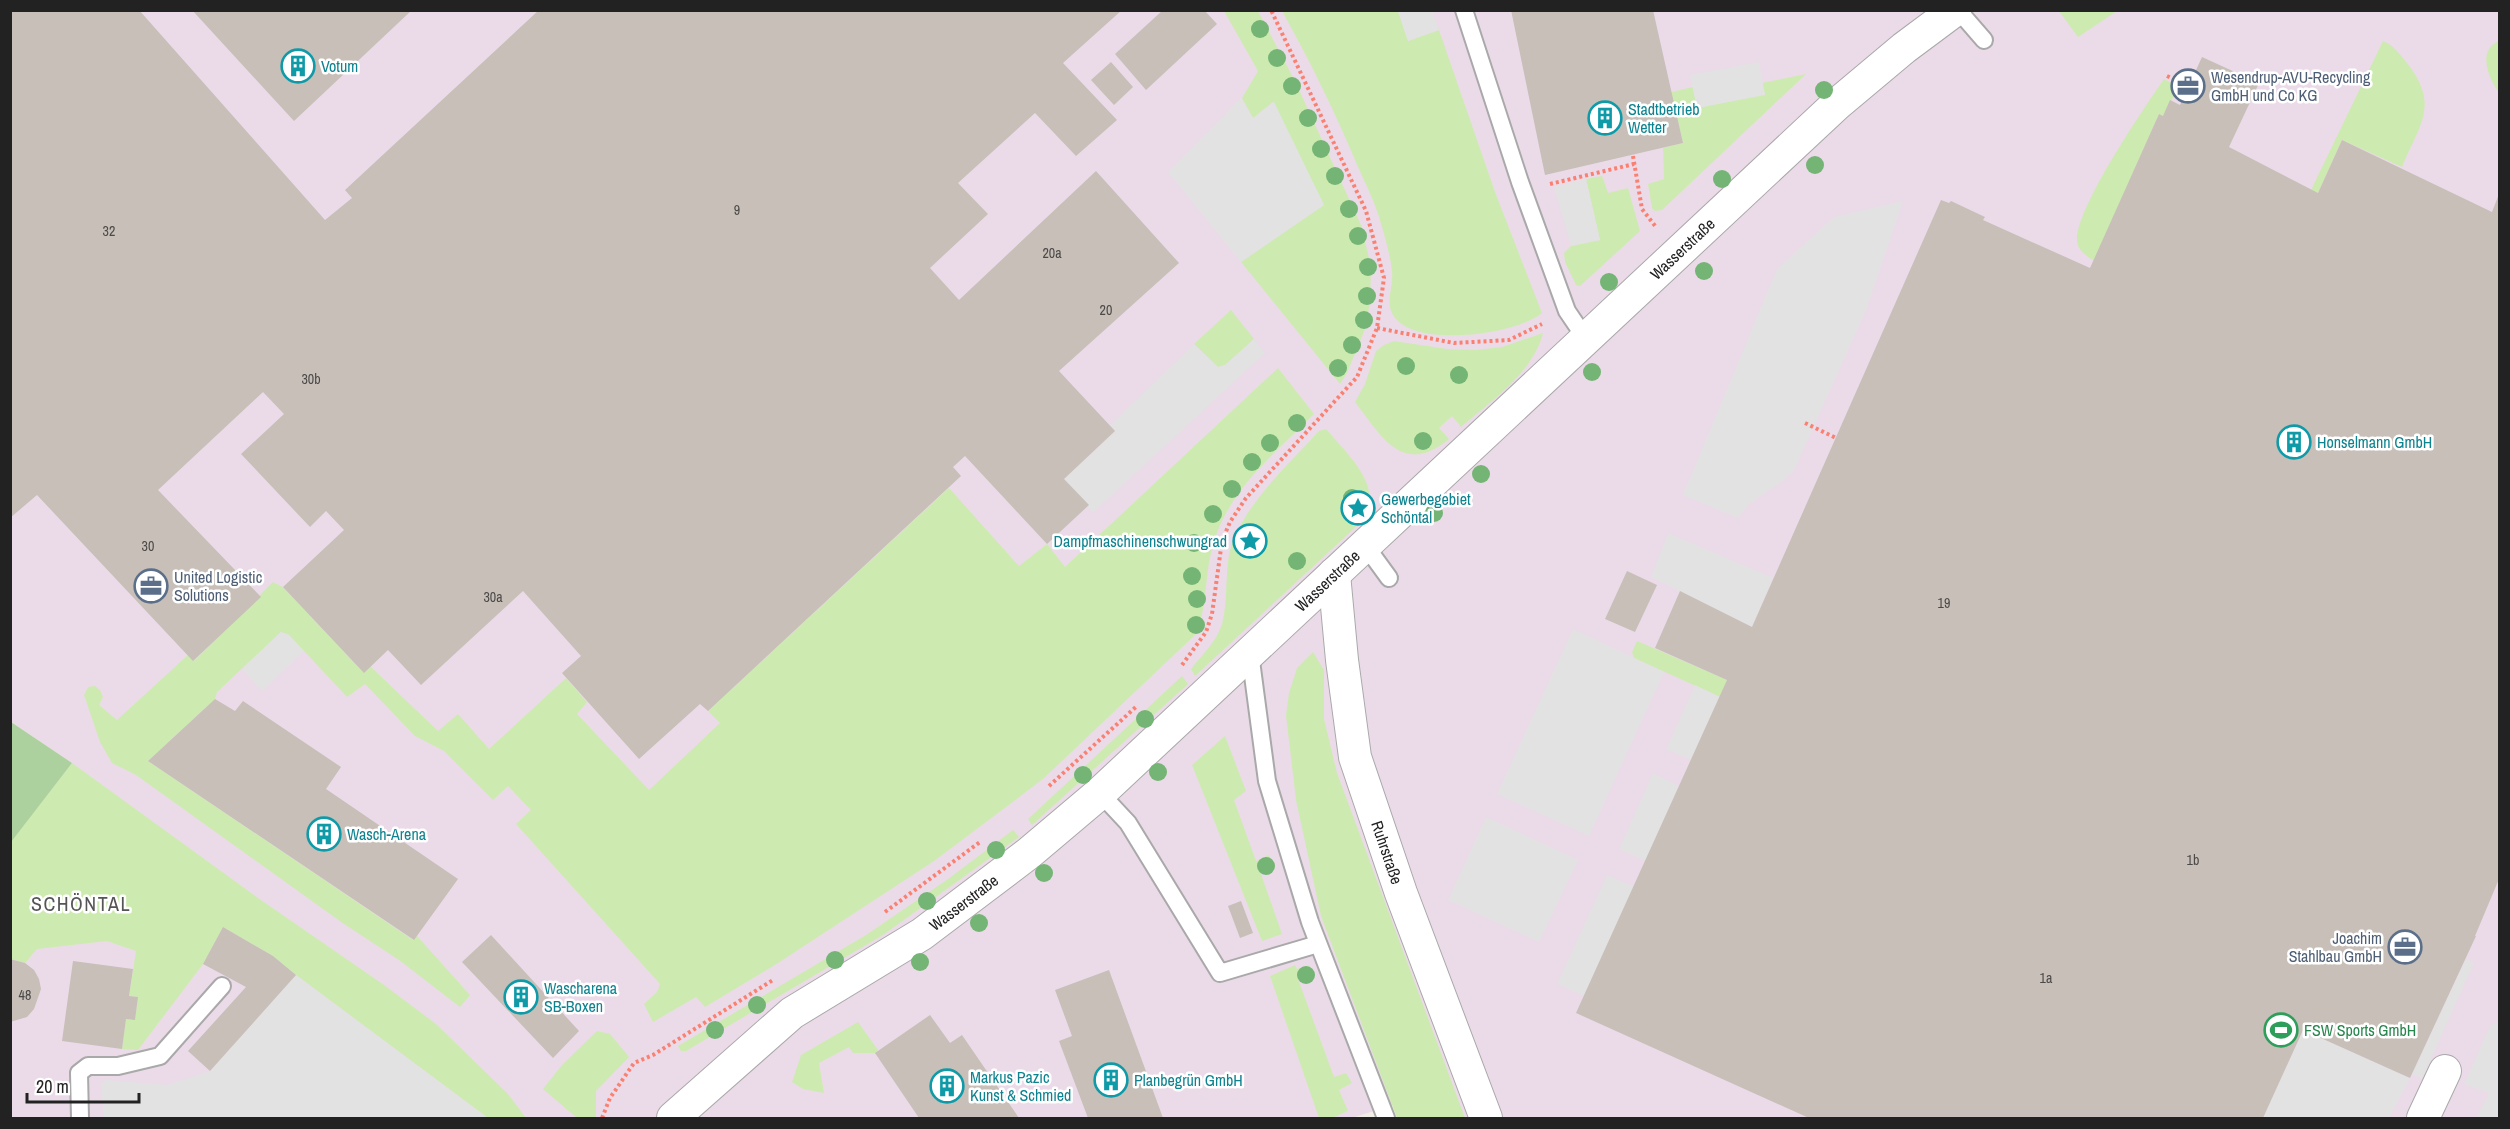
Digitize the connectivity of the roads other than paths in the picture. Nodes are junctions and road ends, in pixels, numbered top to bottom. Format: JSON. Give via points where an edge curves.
{"nodes":[{"id":1,"x":1464,"y":10,"type":"edge"},
{"id":2,"x":1956,"y":10,"type":"edge"},
{"id":3,"x":1984,"y":40,"type":"dead end"},
{"id":4,"x":1586,"y":339,"type":"junction"},
{"id":5,"x":1365,"y":545,"type":"junction"},
{"id":6,"x":1334,"y":574,"type":"junction"},
{"id":7,"x":1389,"y":578,"type":"dead end"},
{"id":8,"x":1250,"y":653,"type":"junction"},
{"id":9,"x":1100,"y":793,"type":"junction"},
{"id":10,"x":1318,"y":944,"type":"junction"},
{"id":11,"x":222,"y":987,"type":"dead end"},
{"id":12,"x":2445,"y":1071,"type":"dead end"},
{"id":13,"x":80,"y":1119,"type":"edge"},
{"id":14,"x":672,"y":1119,"type":"edge"},
{"id":15,"x":1386,"y":1119,"type":"edge"},
{"id":16,"x":1486,"y":1119,"type":"edge"},
{"id":17,"x":2423,"y":1119,"type":"edge"}],
"edges":[{"from":1,"to":4,"type":"lane","via":[[1567,311]]},
{"from":2,"to":3,"type":"lane"},
{"from":2,"to":4,"type":"street","name":"Wasserstraße","via":[[1836,105]]},
{"from":4,"to":5,"type":"street","name":"Wasserstraße"},
{"from":5,"to":6,"type":"street","name":"Wasserstraße"},
{"from":5,"to":7,"type":"lane"},
{"from":6,"to":8,"type":"street","name":"Wasserstraße"},
{"from":6,"to":16,"type":"street","name":"Ruhrstraße","via":[[1355,757],[1401,893]]},
{"from":8,"to":9,"type":"street","name":"Wasserstraße"},
{"from":8,"to":10,"type":"lane","via":[[1267,781]]},
{"from":9,"to":10,"type":"lane","via":[[1128,823],[1220,973]]},
{"from":9,"to":14,"type":"street","name":"Wasserstraße","via":[[922,934],[792,1013]]},
{"from":10,"to":15,"type":"lane"},
{"from":11,"to":13,"type":"lane","via":[[160,1056],[118,1066],[88,1066],[79,1073]]},
{"from":12,"to":17,"type":"street"}]}
